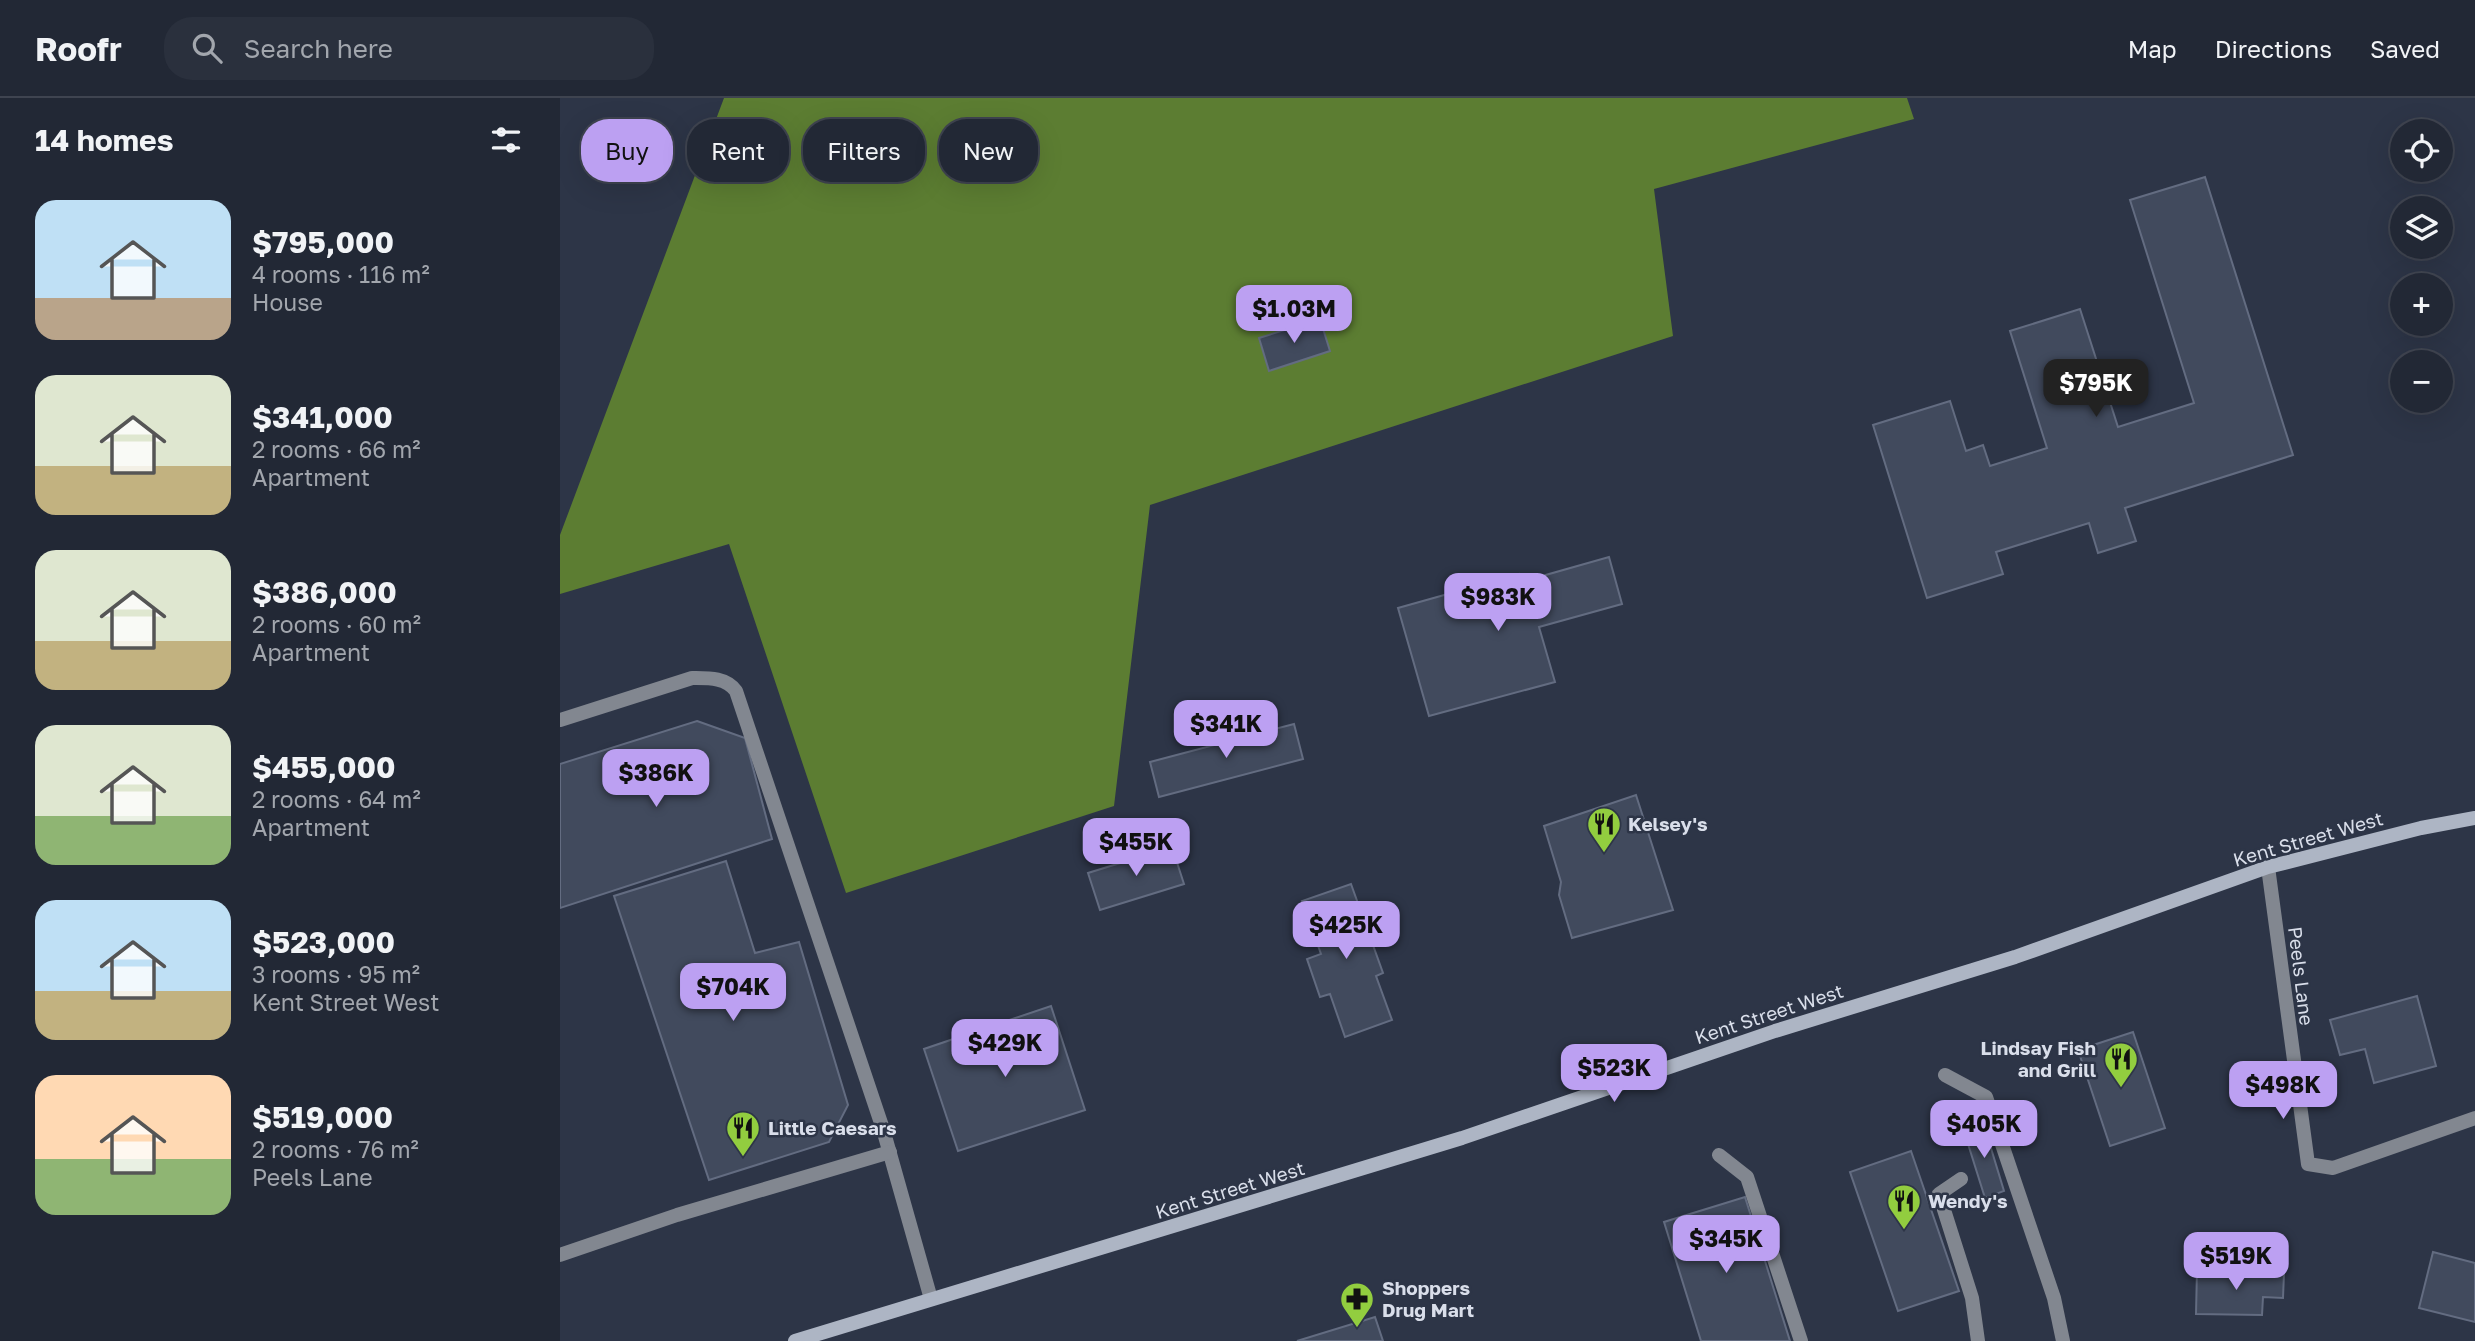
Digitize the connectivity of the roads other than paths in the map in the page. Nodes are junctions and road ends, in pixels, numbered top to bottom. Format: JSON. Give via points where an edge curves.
{"nodes":[{"id":1,"x":560,"y":720,"type":"edge"},
{"id":2,"x":2475,"y":818,"type":"edge"},
{"id":3,"x":2268,"y":867,"type":"junction"},
{"id":4,"x":1945,"y":1075,"type":"dead end"},
{"id":5,"x":2475,"y":1118,"type":"edge"},
{"id":6,"x":890,"y":1152,"type":"junction"},
{"id":7,"x":1719,"y":1155,"type":"dead end"},
{"id":8,"x":1961,"y":1179,"type":"dead end"},
{"id":9,"x":560,"y":1255,"type":"edge"},
{"id":10,"x":931,"y":1299,"type":"junction"},
{"id":11,"x":795,"y":1341,"type":"edge"},
{"id":12,"x":1801,"y":1341,"type":"edge"},
{"id":13,"x":1978,"y":1341,"type":"edge"},
{"id":14,"x":2063,"y":1341,"type":"edge"}],
"edges":[{"from":1,"to":6,"type":"street","via":[[692,678],[732,685]]},
{"from":2,"to":3,"type":"main road","name":"Kent Street West"},
{"from":3,"to":5,"type":"street","name":"Peels Lane","via":[[2308,1164],[2333,1168]]},
{"from":3,"to":10,"type":"main road","name":"Kent Street West","via":[[2004,961],[1763,1035],[1462,1138]]},
{"from":4,"to":14,"type":"street","via":[[1986,1097]]},
{"from":6,"to":9,"type":"street"},
{"from":6,"to":10,"type":"street"},
{"from":7,"to":12,"type":"street","via":[[1747,1177]]},
{"from":8,"to":13,"type":"street","via":[[1939,1194],[1972,1298]]},
{"from":10,"to":11,"type":"main road","name":"Kent Street West"}]}
